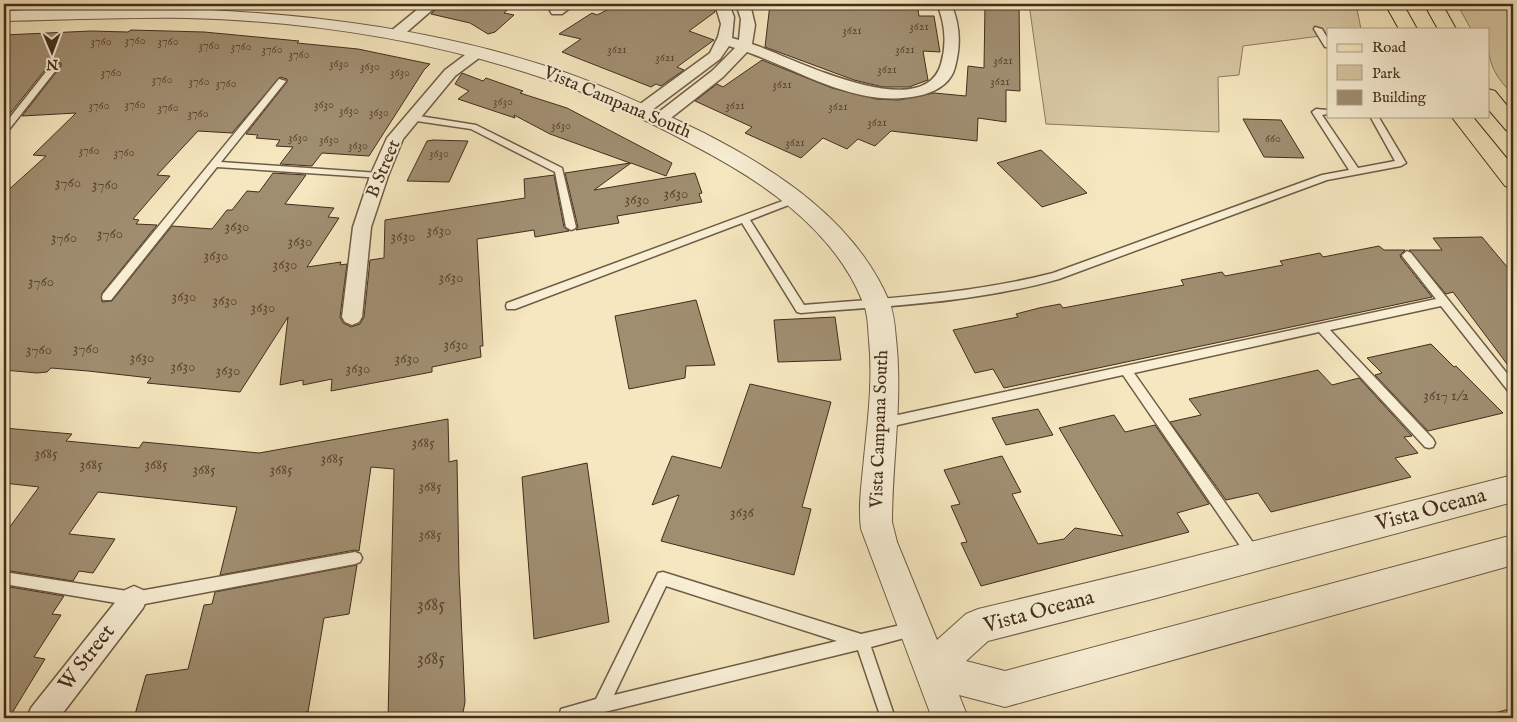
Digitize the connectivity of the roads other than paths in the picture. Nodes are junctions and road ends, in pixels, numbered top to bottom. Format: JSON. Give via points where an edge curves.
{"nodes":[{"id":1,"x":412,"y":4,"type":"edge"},
{"id":2,"x":432,"y":4,"type":"edge"},
{"id":3,"x":722,"y":4,"type":"edge"},
{"id":4,"x":743,"y":4,"type":"edge"},
{"id":5,"x":944,"y":4,"type":"edge"},
{"id":6,"x":1394,"y":4,"type":"edge"},
{"id":7,"x":1433,"y":4,"type":"edge"},
{"id":8,"x":157,"y":7,"type":"edge"},
{"id":9,"x":4,"y":16,"type":"edge"},
{"id":10,"x":1407,"y":28,"type":"edge"},
{"id":11,"x":1446,"y":28,"type":"edge"},
{"id":12,"x":1318,"y":29,"type":"dead end"},
{"id":13,"x":386,"y":32,"type":"junction"},
{"id":14,"x":725,"y":40,"type":"junction"},
{"id":15,"x":1327,"y":43,"type":"edge"},
{"id":16,"x":745,"y":45,"type":"junction"},
{"id":17,"x":478,"y":52,"type":"junction"},
{"id":18,"x":56,"y":65,"type":"dead end"},
{"id":19,"x":282,"y":81,"type":"dead end"},
{"id":20,"x":1490,"y":97,"type":"edge"},
{"id":21,"x":1327,"y":112,"type":"edge"},
{"id":22,"x":651,"y":114,"type":"junction"},
{"id":23,"x":413,"y":118,"type":"junction"},
{"id":24,"x":1375,"y":118,"type":"edge"},
{"id":25,"x":1463,"y":118,"type":"edge"},
{"id":26,"x":1513,"y":126,"type":"edge"},
{"id":27,"x":4,"y":130,"type":"edge"},
{"id":28,"x":213,"y":164,"type":"junction"},
{"id":29,"x":1355,"y":171,"type":"junction"},
{"id":30,"x":379,"y":176,"type":"junction"},
{"id":31,"x":1513,"y":181,"type":"edge"},
{"id":32,"x":796,"y":199,"type":"junction"},
{"id":33,"x":744,"y":219,"type":"junction"},
{"id":34,"x":571,"y":227,"type":"dead end"},
{"id":35,"x":1408,"y":255,"type":"dead end"},
{"id":36,"x":107,"y":297,"type":"dead end"},
{"id":37,"x":1444,"y":301,"type":"junction"},
{"id":38,"x":877,"y":302,"type":"junction"},
{"id":39,"x":511,"y":306,"type":"dead end"},
{"id":40,"x":352,"y":317,"type":"dead end"},
{"id":41,"x":1322,"y":328,"type":"junction"},
{"id":42,"x":1126,"y":371,"type":"junction"},
{"id":43,"x":1513,"y":389,"type":"edge"},
{"id":44,"x":882,"y":423,"type":"junction"},
{"id":45,"x":1428,"y":443,"type":"dead end"},
{"id":46,"x":1513,"y":488,"type":"edge"},
{"id":47,"x":1513,"y":550,"type":"edge"},
{"id":48,"x":1256,"y":556,"type":"junction"},
{"id":49,"x":355,"y":558,"type":"dead end"},
{"id":50,"x":4,"y":578,"type":"edge"},
{"id":51,"x":134,"y":598,"type":"junction"},
{"id":52,"x":916,"y":629,"type":"junction"},
{"id":53,"x":862,"y":641,"type":"junction"},
{"id":54,"x":931,"y":670,"type":"junction"},
{"id":55,"x":601,"y":705,"type":"junction"},
{"id":56,"x":942,"y":716,"type":"edge"},
{"id":57,"x":1513,"y":717,"type":"edge"},
{"id":58,"x":40,"y":718,"type":"edge"},
{"id":59,"x":566,"y":718,"type":"edge"},
{"id":60,"x":888,"y":718,"type":"edge"},
{"id":61,"x":1503,"y":718,"type":"edge"}],
"edges":[{"from":1,"to":13,"type":"street"},
{"from":2,"to":13,"type":"street"},
{"from":3,"to":14,"type":"street","via":[[729,19]]},
{"from":4,"to":16,"type":"street","via":[[748,30]]},
{"from":5,"to":16,"type":"street","via":[[953,24],[949,70],[938,83],[920,91],[897,94],[851,88]]},
{"from":6,"to":10,"type":"main road"},
{"from":7,"to":11,"type":"main road"},
{"from":8,"to":9,"type":"street","name":"Vista Campana South"},
{"from":8,"to":13,"type":"street","name":"Vista Campana South","via":[[269,16]]},
{"from":12,"to":15,"type":"lane"},
{"from":13,"to":17,"type":"street","name":"Vista Campana South"},
{"from":14,"to":16,"type":"street"},
{"from":14,"to":22,"type":"street","via":[[716,56]]},
{"from":16,"to":22,"type":"street","via":[[723,69]]},
{"from":17,"to":22,"type":"street","name":"Vista Campana South","via":[[564,77]]},
{"from":17,"to":23,"type":"street","name":"B Street","via":[[450,74]]},
{"from":18,"to":27,"type":"lane"},
{"from":19,"to":28,"type":"lane"},
{"from":20,"to":26,"type":"main road"},
{"from":21,"to":29,"type":"lane","via":[[1316,112]]},
{"from":22,"to":32,"type":"street","name":"Vista Campana South","via":[[769,179]]},
{"from":23,"to":30,"type":"street","name":"B Street","via":[[395,138]]},
{"from":23,"to":34,"type":"lane","via":[[473,127],[559,170]]},
{"from":24,"to":29,"type":"lane","via":[[1401,163]]},
{"from":25,"to":31,"type":"main road"},
{"from":28,"to":30,"type":"lane"},
{"from":28,"to":36,"type":"lane"},
{"from":29,"to":38,"type":"lane","via":[[1325,177],[1016,288],[960,297]]},
{"from":30,"to":40,"type":"street","name":"B Street","via":[[362,227]]},
{"from":32,"to":33,"type":"lane"},
{"from":32,"to":38,"type":"street","name":"Vista Campana South","via":[[849,252]]},
{"from":33,"to":38,"type":"lane","via":[[801,309]]},
{"from":33,"to":39,"type":"lane"},
{"from":35,"to":37,"type":"lane"},
{"from":37,"to":41,"type":"lane"},
{"from":37,"to":43,"type":"lane"},
{"from":38,"to":44,"type":"street","name":"Vista Campana South","via":[[886,360]]},
{"from":41,"to":42,"type":"lane"},
{"from":41,"to":45,"type":"lane"},
{"from":42,"to":44,"type":"lane"},
{"from":42,"to":48,"type":"lane"},
{"from":44,"to":52,"type":"street","name":"Vista Campana South","via":[[876,526]]},
{"from":46,"to":48,"type":"street","name":"Vista Oceana"},
{"from":47,"to":54,"type":"street","via":[[1005,689]]},
{"from":48,"to":54,"type":"street","name":"Vista Oceana","via":[[978,626]]},
{"from":49,"to":51,"type":"lane"},
{"from":50,"to":51,"type":"lane"},
{"from":51,"to":58,"type":"street","name":"W Street"},
{"from":52,"to":53,"type":"lane"},
{"from":52,"to":54,"type":"street","name":"Vista Campana South"},
{"from":53,"to":55,"type":"lane"},
{"from":53,"to":55,"type":"lane","via":[[663,578]]},
{"from":53,"to":60,"type":"lane"},
{"from":54,"to":56,"type":"street","name":"Vista Campana South"},
{"from":55,"to":59,"type":"lane","via":[[566,714]]},
{"from":57,"to":61,"type":"lane"}]}
